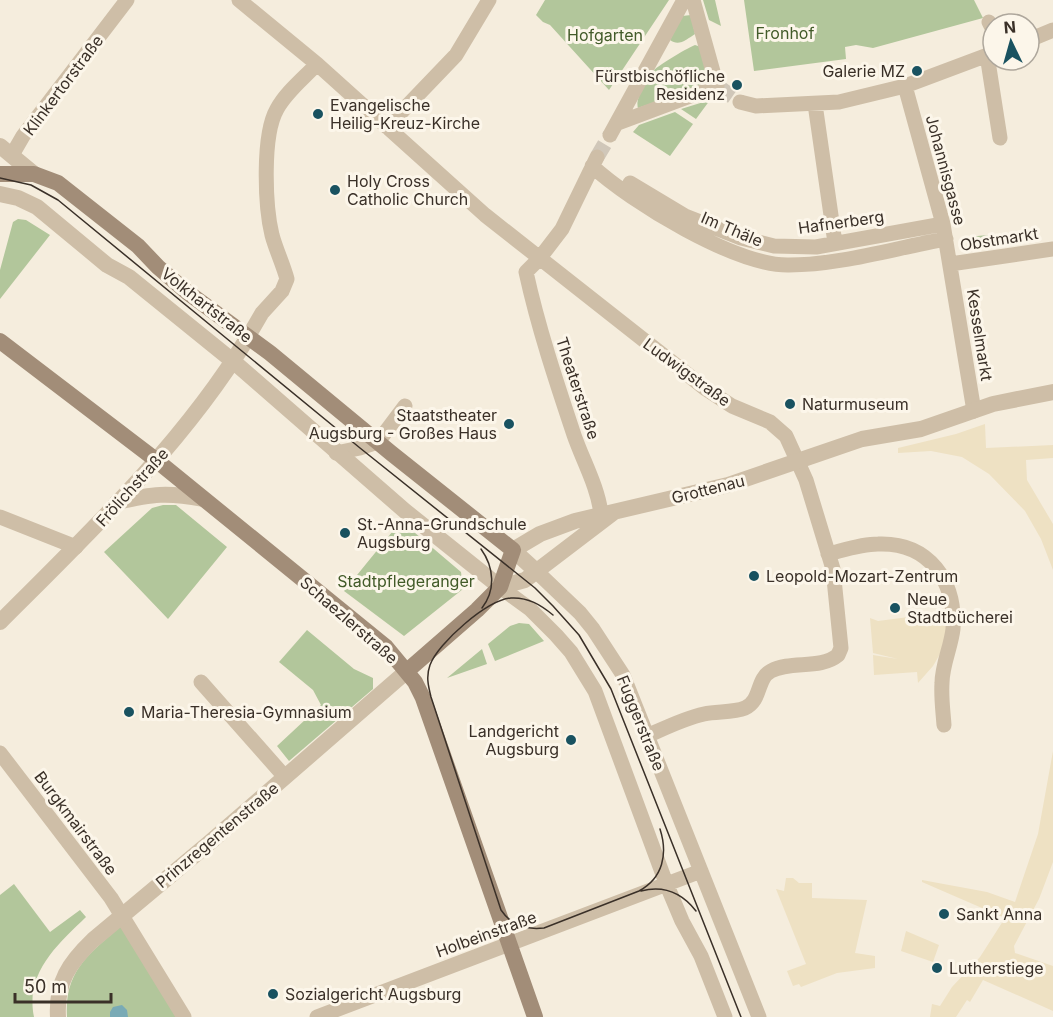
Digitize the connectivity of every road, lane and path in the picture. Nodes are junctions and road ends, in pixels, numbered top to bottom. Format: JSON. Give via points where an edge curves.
{"nodes":[{"id":1,"x":128,"y":0,"type":"edge"},
{"id":2,"x":239,"y":0,"type":"edge"},
{"id":3,"x":489,"y":0,"type":"edge"},
{"id":4,"x":684,"y":0,"type":"edge"},
{"id":5,"x":693,"y":0,"type":"edge"},
{"id":6,"x":981,"y":57,"type":"edge"},
{"id":7,"x":317,"y":64,"type":"junction"},
{"id":8,"x":992,"y":72,"type":"edge"},
{"id":9,"x":905,"y":86,"type":"junction"},
{"id":10,"x":740,"y":102,"type":"tunnel mouth"},
{"id":11,"x":815,"y":104,"type":"junction"},
{"id":12,"x":387,"y":127,"type":"junction"},
{"id":13,"x":1000,"y":138,"type":"dead end"},
{"id":14,"x":6,"y":151,"type":"edge"},
{"id":15,"x":595,"y":161,"type":"junction"},
{"id":16,"x":34,"y":174,"type":"junction"},
{"id":17,"x":1,"y":177,"type":"edge"},
{"id":18,"x":0,"y":194,"type":"edge"},
{"id":19,"x":943,"y":224,"type":"junction"},
{"id":20,"x":946,"y":239,"type":"junction"},
{"id":21,"x":835,"y":243,"type":"junction"},
{"id":22,"x":1053,"y":249,"type":"edge"},
{"id":23,"x":539,"y":259,"type":"junction"},
{"id":24,"x":950,"y":264,"type":"junction"},
{"id":25,"x":248,"y":337,"type":"junction"},
{"id":26,"x":0,"y":341,"type":"edge"},
{"id":27,"x":234,"y":362,"type":"junction"},
{"id":28,"x":1053,"y":392,"type":"edge"},
{"id":29,"x":405,"y":406,"type":"dead end"},
{"id":30,"x":974,"y":411,"type":"junction"},
{"id":31,"x":378,"y":442,"type":"junction"},
{"id":32,"x":336,"y":453,"type":"junction"},
{"id":33,"x":156,"y":460,"type":"junction"},
{"id":34,"x":798,"y":460,"type":"junction"},
{"id":35,"x":203,"y":499,"type":"junction"},
{"id":36,"x":117,"y":502,"type":"junction"},
{"id":37,"x":608,"y":512,"type":"junction"},
{"id":38,"x":0,"y":518,"type":"edge"},
{"id":39,"x":76,"y":547,"type":"junction"},
{"id":40,"x":513,"y":550,"type":"junction"},
{"id":41,"x":828,"y":554,"type":"junction"},
{"id":42,"x":533,"y":568,"type":"junction"},
{"id":43,"x":500,"y":587,"type":"junction"},
{"id":44,"x":0,"y":622,"type":"edge"},
{"id":45,"x":407,"y":671,"type":"junction"},
{"id":46,"x":201,"y":682,"type":"dead end"},
{"id":47,"x":944,"y":725,"type":"dead end"},
{"id":48,"x":647,"y":736,"type":"junction"},
{"id":49,"x":0,"y":753,"type":"edge"},
{"id":50,"x":285,"y":777,"type":"junction"},
{"id":51,"x":700,"y":871,"type":"junction"},
{"id":52,"x":666,"y":883,"type":"junction"},
{"id":53,"x":122,"y":916,"type":"junction"},
{"id":54,"x":510,"y":945,"type":"junction"},
{"id":55,"x":58,"y":1017,"type":"edge"},
{"id":56,"x":183,"y":1017,"type":"edge"},
{"id":57,"x":317,"y":1017,"type":"edge"},
{"id":58,"x":535,"y":1017,"type":"edge"},
{"id":59,"x":725,"y":1017,"type":"edge"},
{"id":60,"x":759,"y":1017,"type":"edge"}],
"edges":[{"from":1,"to":14,"type":"street","name":"Klinkertorstraße","via":[[23,136]]},
{"from":2,"to":7,"type":"street","name":"Ludwigstraße"},
{"from":3,"to":12,"type":"street","via":[[456,55]]},
{"from":4,"to":5,"type":"street","via":[[614,129],[719,87]]},
{"from":6,"to":9,"type":"street"},
{"from":7,"to":12,"type":"street","name":"Ludwigstraße"},
{"from":7,"to":25,"type":"street","via":[[282,101],[271,127],[266,165],[270,216],[272,235],[287,279]]},
{"from":8,"to":13,"type":"street"},
{"from":9,"to":11,"type":"street"},
{"from":9,"to":19,"type":"street","name":"Johannisgasse"},
{"from":10,"to":11,"type":"street","via":[[756,106]]},
{"from":11,"to":21,"type":"street"},
{"from":12,"to":23,"type":"street","name":"Ludwigstraße"},
{"from":14,"to":16,"type":"street","name":"Volkhartstraße"},
{"from":14,"to":17,"type":"street","name":"Klinkertorstraße"},
{"from":15,"to":20,"type":"street","name":"Im Thäle","via":[[603,176],[666,219],[731,251],[770,264],[826,262]]},
{"from":15,"to":21,"type":"street","name":"Hafnerberg","via":[[685,216],[741,238],[799,248]]},
{"from":15,"to":23,"type":"street","via":[[562,229]]},
{"from":16,"to":17,"type":"main road","name":"Volkhartstraße"},
{"from":16,"to":25,"type":"main road","name":"Volkhartstraße","via":[[54,181],[78,198],[187,292]]},
{"from":18,"to":27,"type":"street","name":"Volkhartstraße","via":[[37,207]]},
{"from":19,"to":20,"type":"street","name":"Johannisgasse"},
{"from":19,"to":21,"type":"street","name":"Hafnerberg"},
{"from":20,"to":24,"type":"street","name":"Johannisgasse"},
{"from":22,"to":24,"type":"street","name":"Obstmarkt"},
{"from":23,"to":34,"type":"street","name":"Ludwigstraße","via":[[706,389],[776,426]]},
{"from":23,"to":37,"type":"street","name":"Theaterstraße","via":[[526,272],[545,347],[580,453],[598,498]]},
{"from":24,"to":30,"type":"street","name":"Kesselmarkt"},
{"from":25,"to":27,"type":"street","name":"Frölichstraße"},
{"from":25,"to":31,"type":"main road","name":"Volkhartstraße"},
{"from":26,"to":33,"type":"main road","name":"Schaezlerstraße"},
{"from":27,"to":32,"type":"street","name":"Volkhartstraße"},
{"from":27,"to":33,"type":"street","name":"Frölichstraße"},
{"from":28,"to":30,"type":"street"},
{"from":29,"to":31,"type":"street"},
{"from":30,"to":34,"type":"street","via":[[921,429],[862,439]]},
{"from":31,"to":32,"type":"street"},
{"from":31,"to":40,"type":"main road","name":"Volkhartstraße"},
{"from":32,"to":43,"type":"street","name":"Volkhartstraße"},
{"from":33,"to":35,"type":"main road","name":"Schaezlerstraße"},
{"from":33,"to":36,"type":"street","name":"Frölichstraße"},
{"from":34,"to":37,"type":"street","name":"Grottenau","via":[[728,485]]},
{"from":34,"to":41,"type":"street","name":"Ludwigstraße"},
{"from":35,"to":36,"type":"street","via":[[174,493]]},
{"from":35,"to":45,"type":"main road","name":"Schaezlerstraße","via":[[386,647]]},
{"from":36,"to":39,"type":"street","name":"Frölichstraße"},
{"from":37,"to":40,"type":"street","name":"Grottenau","via":[[540,534]]},
{"from":37,"to":42,"type":"street"},
{"from":38,"to":39,"type":"street"},
{"from":39,"to":44,"type":"street","name":"Frölichstraße"},
{"from":40,"to":42,"type":"street","name":"Volkhartstraße"},
{"from":40,"to":43,"type":"main road"},
{"from":41,"to":47,"type":"street","via":[[877,544],[902,546],[928,560],[944,580],[951,596],[953,617],[941,682]]},
{"from":41,"to":48,"type":"street","name":"Ludwigstraße","via":[[841,648],[838,655],[826,662],[770,671],[761,681],[753,702],[744,708],[703,714]]},
{"from":42,"to":43,"type":"street","via":[[525,580]]},
{"from":42,"to":48,"type":"street","name":"Fuggerstraße","via":[[593,629],[623,675]]},
{"from":43,"to":45,"type":"main road"},
{"from":43,"to":52,"type":"street","name":"Fuggerstraße","via":[[556,635],[595,691]]},
{"from":45,"to":50,"type":"street","name":"Prinzregentenstraße"},
{"from":45,"to":54,"type":"main road","name":"Schaezlerstraße","via":[[423,698]]},
{"from":46,"to":50,"type":"street"},
{"from":48,"to":51,"type":"street","name":"Fuggerstraße"},
{"from":49,"to":53,"type":"street","name":"Burgkmairstraße"},
{"from":50,"to":53,"type":"street","name":"Prinzregentenstraße"},
{"from":51,"to":52,"type":"street"},
{"from":51,"to":60,"type":"street","name":"Fuggerstraße"},
{"from":52,"to":54,"type":"street","name":"Holbeinstraße"},
{"from":52,"to":59,"type":"street","name":"Fuggerstraße"},
{"from":53,"to":55,"type":"street","name":"Prinzregentenstraße","via":[[70,965],[58,995]]},
{"from":53,"to":56,"type":"street","name":"Burgkmairstraße"},
{"from":54,"to":57,"type":"street","name":"Holbeinstraße"},
{"from":54,"to":58,"type":"main road","name":"Schaezlerstraße"}]}
